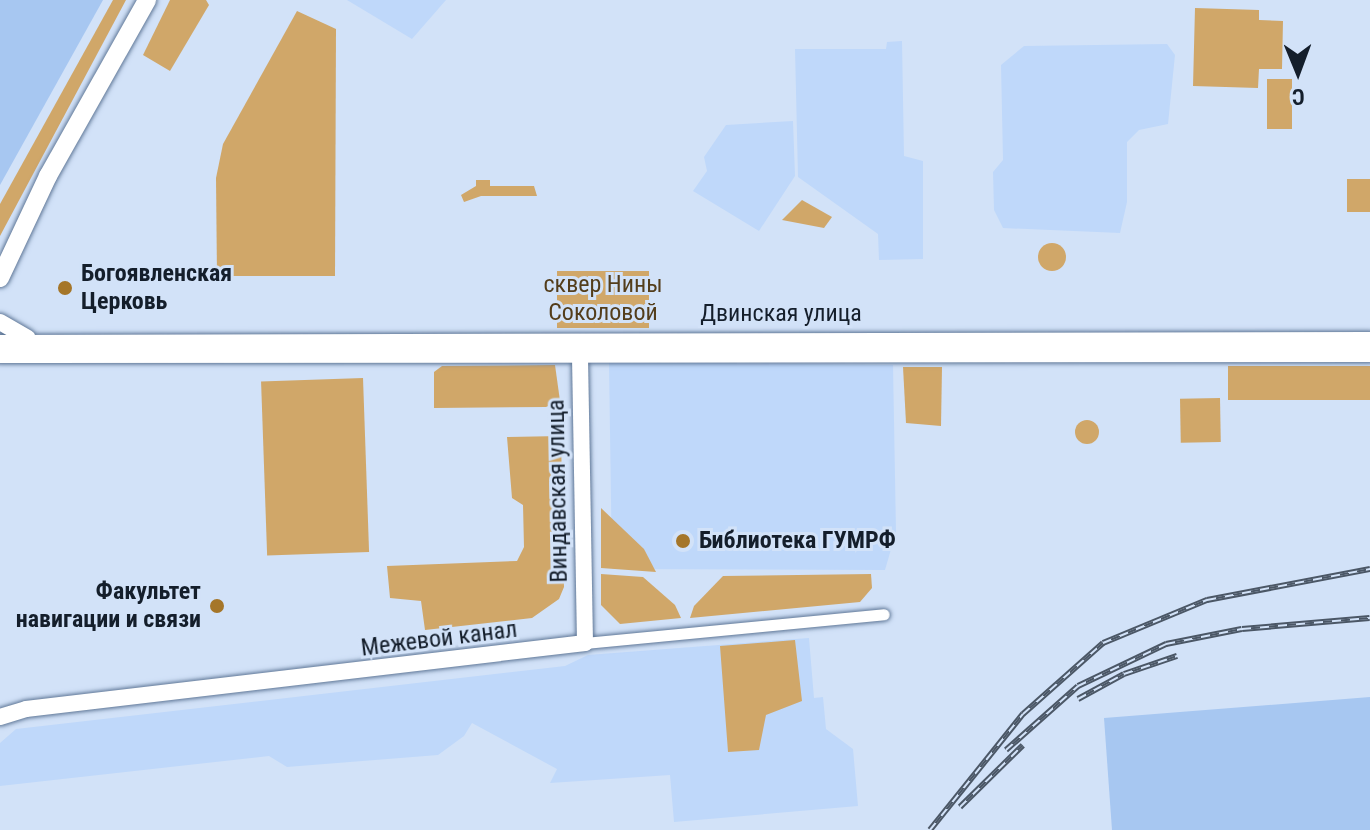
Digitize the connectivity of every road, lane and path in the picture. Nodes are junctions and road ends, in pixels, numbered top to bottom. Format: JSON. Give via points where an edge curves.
{"nodes":[{"id":1,"x":134,"y":0,"type":"edge"},
{"id":2,"x":147,"y":0,"type":"edge"},
{"id":3,"x":0,"y":250,"type":"edge"},
{"id":4,"x":0,"y":278,"type":"edge"},
{"id":5,"x":0,"y":322,"type":"edge"},
{"id":6,"x":1370,"y":340,"type":"edge"},
{"id":7,"x":41,"y":342,"type":"junction"},
{"id":8,"x":0,"y":343,"type":"edge"},
{"id":9,"x":580,"y":345,"type":"junction"},
{"id":10,"x":1370,"y":354,"type":"edge"},
{"id":11,"x":0,"y":355,"type":"edge"},
{"id":12,"x":884,"y":614,"type":"dead end"},
{"id":13,"x":585,"y":643,"type":"junction"},
{"id":14,"x":0,"y":717,"type":"edge"}],
"edges":[{"from":1,"to":3,"type":"main road"},
{"from":2,"to":4,"type":"main road","via":[[48,176]]},
{"from":5,"to":7,"type":"street","via":[[8,331]]},
{"from":6,"to":9,"type":"street","name":"Двинская улица"},
{"from":7,"to":8,"type":"street","name":"Двинская улица"},
{"from":7,"to":9,"type":"street","name":"Двинская улица"},
{"from":9,"to":10,"type":"street","name":"Двинская улица"},
{"from":9,"to":11,"type":"street","name":"Двинская улица"},
{"from":9,"to":13,"type":"street","name":"Виндавская улица"},
{"from":12,"to":13,"type":"street","name":"Межевой канал"},
{"from":13,"to":14,"type":"street","name":"Межевой канал","via":[[26,709]]}]}
